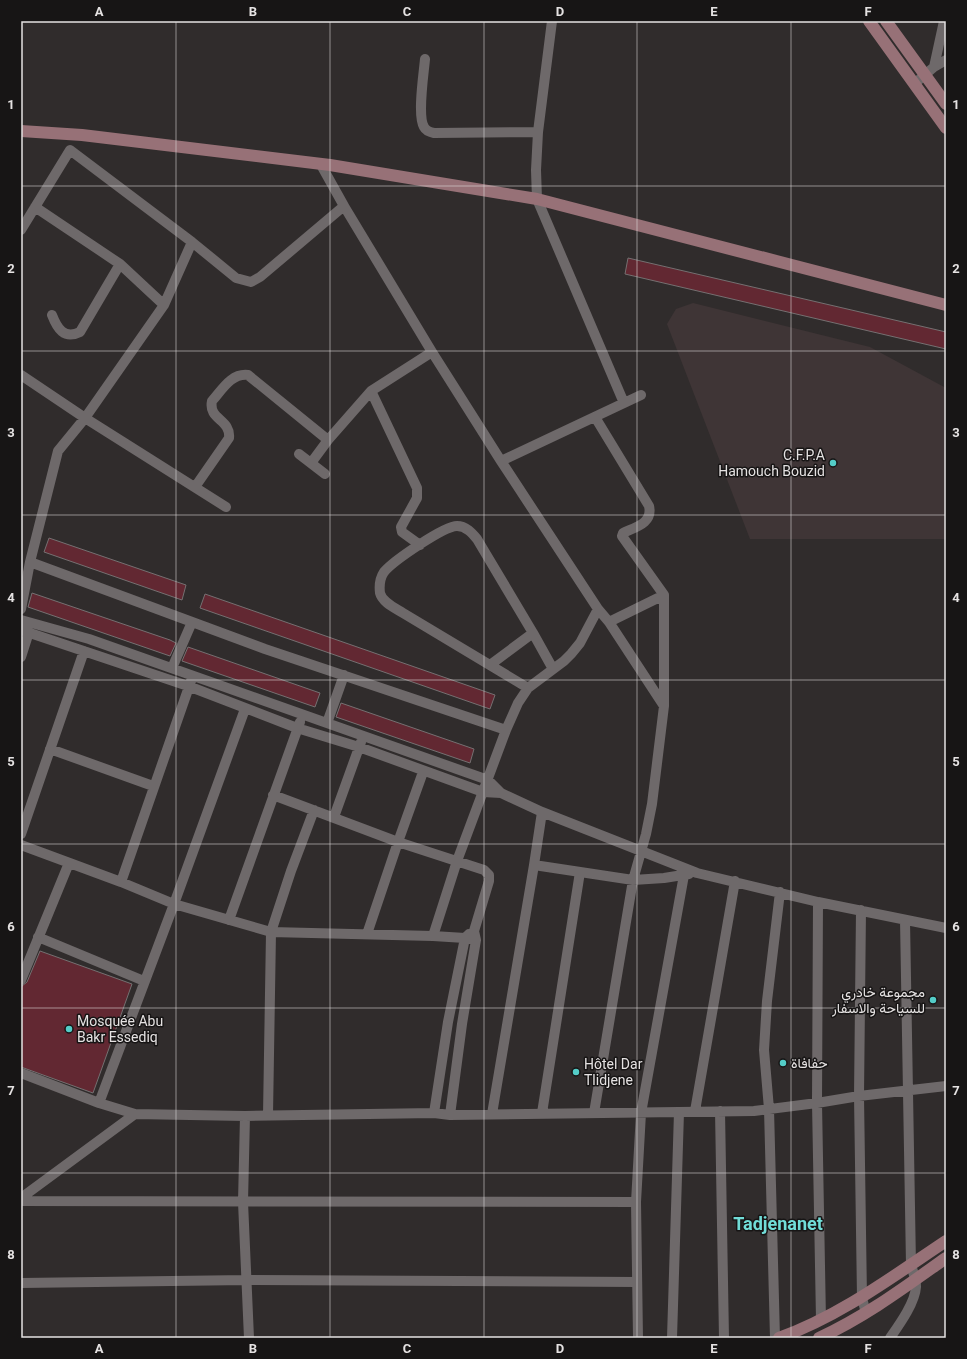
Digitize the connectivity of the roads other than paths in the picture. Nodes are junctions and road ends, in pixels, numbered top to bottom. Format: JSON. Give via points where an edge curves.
{"nodes":[{"id":1,"x":552,"y":21,"type":"edge"},
{"id":2,"x":869,"y":21,"type":"edge"},
{"id":3,"x":886,"y":21,"type":"edge"},
{"id":4,"x":944,"y":21,"type":"edge"},
{"id":5,"x":425,"y":58,"type":"dead end"},
{"id":6,"x":946,"y":60,"type":"edge"},
{"id":7,"x":930,"y":71,"type":"junction"},
{"id":8,"x":914,"y":84,"type":"junction"},
{"id":9,"x":946,"y":104,"type":"edge"},
{"id":10,"x":946,"y":128,"type":"edge"},
{"id":11,"x":21,"y":131,"type":"edge"},
{"id":12,"x":538,"y":132,"type":"junction"},
{"id":13,"x":82,"y":135,"type":"junction"},
{"id":14,"x":70,"y":150,"type":"junction"},
{"id":15,"x":320,"y":163,"type":"junction"},
{"id":16,"x":537,"y":199,"type":"junction"},
{"id":17,"x":344,"y":206,"type":"junction"},
{"id":18,"x":34,"y":207,"type":"junction"},
{"id":19,"x":21,"y":230,"type":"edge"},
{"id":20,"x":192,"y":242,"type":"junction"},
{"id":21,"x":120,"y":264,"type":"junction"},
{"id":22,"x":164,"y":305,"type":"junction"},
{"id":23,"x":946,"y":305,"type":"edge"},
{"id":24,"x":52,"y":315,"type":"dead end"},
{"id":25,"x":432,"y":352,"type":"junction"},
{"id":26,"x":21,"y":375,"type":"edge"},
{"id":27,"x":371,"y":391,"type":"junction"},
{"id":28,"x":641,"y":394,"type":"dead end"},
{"id":29,"x":624,"y":403,"type":"junction"},
{"id":30,"x":595,"y":417,"type":"junction"},
{"id":31,"x":85,"y":418,"type":"junction"},
{"id":32,"x":328,"y":440,"type":"junction"},
{"id":33,"x":299,"y":454,"type":"dead end"},
{"id":34,"x":501,"y":461,"type":"junction"},
{"id":35,"x":311,"y":463,"type":"junction"},
{"id":36,"x":325,"y":474,"type":"dead end"},
{"id":37,"x":195,"y":486,"type":"junction"},
{"id":38,"x":226,"y":507,"type":"dead end"},
{"id":39,"x":420,"y":545,"type":"junction"},
{"id":40,"x":30,"y":562,"type":"junction"},
{"id":41,"x":664,"y":594,"type":"junction"},
{"id":42,"x":21,"y":609,"type":"edge"},
{"id":43,"x":598,"y":609,"type":"junction"},
{"id":44,"x":21,"y":620,"type":"edge"},
{"id":45,"x":192,"y":622,"type":"junction"},
{"id":46,"x":609,"y":622,"type":"junction"},
{"id":47,"x":25,"y":631,"type":"edge"},
{"id":48,"x":533,"y":633,"type":"junction"},
{"id":49,"x":84,"y":651,"type":"junction"},
{"id":50,"x":21,"y":657,"type":"edge"},
{"id":51,"x":490,"y":665,"type":"junction"},
{"id":52,"x":172,"y":668,"type":"junction"},
{"id":53,"x":553,"y":669,"type":"junction"},
{"id":54,"x":193,"y":675,"type":"junction"},
{"id":55,"x":344,"y":675,"type":"junction"},
{"id":56,"x":188,"y":686,"type":"junction"},
{"id":57,"x":528,"y":688,"type":"junction"},
{"id":58,"x":664,"y":706,"type":"junction"},
{"id":59,"x":245,"y":709,"type":"junction"},
{"id":60,"x":303,"y":714,"type":"junction"},
{"id":61,"x":327,"y":723,"type":"junction"},
{"id":62,"x":297,"y":728,"type":"junction"},
{"id":63,"x":506,"y":730,"type":"junction"},
{"id":64,"x":363,"y":736,"type":"junction"},
{"id":65,"x":359,"y":748,"type":"junction"},
{"id":66,"x":50,"y":749,"type":"junction"},
{"id":67,"x":423,"y":772,"type":"junction"},
{"id":68,"x":488,"y":780,"type":"junction"},
{"id":69,"x":154,"y":786,"type":"junction"},
{"id":70,"x":483,"y":792,"type":"junction"},
{"id":71,"x":501,"y":793,"type":"junction"},
{"id":72,"x":273,"y":795,"type":"junction"},
{"id":73,"x":314,"y":810,"type":"junction"},
{"id":74,"x":542,"y":812,"type":"junction"},
{"id":75,"x":334,"y":818,"type":"junction"},
{"id":76,"x":21,"y":834,"type":"edge"},
{"id":77,"x":398,"y":842,"type":"junction"},
{"id":78,"x":21,"y":845,"type":"edge"},
{"id":79,"x":641,"y":852,"type":"junction"},
{"id":80,"x":457,"y":860,"type":"junction"},
{"id":81,"x":69,"y":863,"type":"junction"},
{"id":82,"x":534,"y":865,"type":"junction"},
{"id":83,"x":580,"y":872,"type":"junction"},
{"id":84,"x":696,"y":873,"type":"junction"},
{"id":85,"x":684,"y":875,"type":"junction"},
{"id":86,"x":633,"y":880,"type":"junction"},
{"id":87,"x":735,"y":881,"type":"junction"},
{"id":88,"x":121,"y":882,"type":"junction"},
{"id":89,"x":780,"y":892,"type":"junction"},
{"id":90,"x":818,"y":902,"type":"junction"},
{"id":91,"x":174,"y":904,"type":"junction"},
{"id":92,"x":861,"y":910,"type":"junction"},
{"id":93,"x":230,"y":920,"type":"junction"},
{"id":94,"x":905,"y":920,"type":"junction"},
{"id":95,"x":946,"y":928,"type":"edge"},
{"id":96,"x":271,"y":932,"type":"junction"},
{"id":97,"x":367,"y":934,"type":"junction"},
{"id":98,"x":475,"y":935,"type":"junction"},
{"id":99,"x":433,"y":936,"type":"junction"},
{"id":100,"x":38,"y":937,"type":"junction"},
{"id":101,"x":465,"y":938,"type":"junction"},
{"id":102,"x":23,"y":966,"type":"edge"},
{"id":103,"x":21,"y":980,"type":"edge"},
{"id":104,"x":144,"y":980,"type":"junction"},
{"id":105,"x":21,"y":1073,"type":"edge"},
{"id":106,"x":946,"y":1086,"type":"edge"},
{"id":107,"x":908,"y":1090,"type":"junction"},
{"id":108,"x":859,"y":1096,"type":"junction"},
{"id":109,"x":99,"y":1103,"type":"junction"},
{"id":110,"x":817,"y":1103,"type":"junction"},
{"id":111,"x":768,"y":1109,"type":"junction"},
{"id":112,"x":695,"y":1111,"type":"junction"},
{"id":113,"x":720,"y":1111,"type":"junction"},
{"id":114,"x":679,"y":1112,"type":"junction"},
{"id":115,"x":434,"y":1113,"type":"junction"},
{"id":116,"x":542,"y":1113,"type":"junction"},
{"id":117,"x":594,"y":1113,"type":"junction"},
{"id":118,"x":641,"y":1113,"type":"junction"},
{"id":119,"x":135,"y":1114,"type":"junction"},
{"id":120,"x":492,"y":1114,"type":"junction"},
{"id":121,"x":268,"y":1115,"type":"junction"},
{"id":122,"x":450,"y":1115,"type":"junction"},
{"id":123,"x":245,"y":1116,"type":"junction"},
{"id":124,"x":25,"y":1190,"type":"edge"},
{"id":125,"x":21,"y":1198,"type":"edge"},
{"id":126,"x":21,"y":1201,"type":"edge"},
{"id":127,"x":243,"y":1202,"type":"junction"},
{"id":128,"x":636,"y":1202,"type":"junction"},
{"id":129,"x":946,"y":1241,"type":"edge"},
{"id":130,"x":946,"y":1258,"type":"edge"},
{"id":131,"x":911,"y":1265,"type":"junction"},
{"id":132,"x":247,"y":1280,"type":"junction"},
{"id":133,"x":915,"y":1280,"type":"junction"},
{"id":134,"x":637,"y":1282,"type":"junction"},
{"id":135,"x":21,"y":1283,"type":"edge"},
{"id":136,"x":862,"y":1298,"type":"junction"},
{"id":137,"x":866,"y":1313,"type":"junction"},
{"id":138,"x":821,"y":1320,"type":"junction"},
{"id":139,"x":249,"y":1338,"type":"edge"},
{"id":140,"x":638,"y":1338,"type":"edge"},
{"id":141,"x":672,"y":1338,"type":"edge"},
{"id":142,"x":724,"y":1338,"type":"edge"},
{"id":143,"x":775,"y":1338,"type":"edge"},
{"id":144,"x":779,"y":1338,"type":"edge"},
{"id":145,"x":819,"y":1338,"type":"edge"},
{"id":146,"x":890,"y":1338,"type":"edge"}],
"edges":[{"from":1,"to":12,"type":"street"},
{"from":2,"to":8,"type":"street"},
{"from":3,"to":7,"type":"street"},
{"from":4,"to":7,"type":"street"},
{"from":5,"to":12,"type":"street","via":[[421,112],[422,122],[428,131]]},
{"from":6,"to":7,"type":"street"},
{"from":7,"to":8,"type":"street"},
{"from":7,"to":9,"type":"street"},
{"from":8,"to":10,"type":"street"},
{"from":11,"to":13,"type":"street"},
{"from":12,"to":16,"type":"street"},
{"from":13,"to":14,"type":"street"},
{"from":13,"to":15,"type":"street"},
{"from":14,"to":18,"type":"street"},
{"from":14,"to":20,"type":"street"},
{"from":15,"to":16,"type":"street"},
{"from":15,"to":17,"type":"street"},
{"from":16,"to":23,"type":"street"},
{"from":16,"to":29,"type":"street"},
{"from":17,"to":20,"type":"street","via":[[251,282],[236,278]]},
{"from":17,"to":25,"type":"street"},
{"from":18,"to":19,"type":"street"},
{"from":18,"to":21,"type":"street"},
{"from":20,"to":22,"type":"street"},
{"from":21,"to":22,"type":"street"},
{"from":21,"to":24,"type":"street","via":[[80,332],[75,335],[62,333]]},
{"from":22,"to":31,"type":"street"},
{"from":25,"to":27,"type":"street"},
{"from":25,"to":34,"type":"street"},
{"from":26,"to":31,"type":"street"},
{"from":27,"to":32,"type":"street"},
{"from":27,"to":39,"type":"street","via":[[417,488],[417,498],[401,527],[402,532]]},
{"from":28,"to":29,"type":"street"},
{"from":29,"to":30,"type":"street"},
{"from":30,"to":34,"type":"street"},
{"from":30,"to":41,"type":"street","via":[[650,510],[646,521],[623,533],[622,536]]},
{"from":31,"to":37,"type":"street"},
{"from":31,"to":40,"type":"street","via":[[58,451]]},
{"from":32,"to":35,"type":"street"},
{"from":32,"to":37,"type":"street","via":[[248,375],[238,375],[212,402],[212,413],[227,427],[229,438]]},
{"from":33,"to":35,"type":"street"},
{"from":34,"to":43,"type":"street"},
{"from":35,"to":36,"type":"street"},
{"from":37,"to":38,"type":"street"},
{"from":39,"to":48,"type":"street","via":[[440,531],[451,527],[458,526],[472,532]]},
{"from":39,"to":51,"type":"street","via":[[385,571],[380,578],[380,593],[383,599]]},
{"from":40,"to":42,"type":"street"},
{"from":40,"to":45,"type":"street"},
{"from":41,"to":46,"type":"street"},
{"from":41,"to":58,"type":"street"},
{"from":43,"to":46,"type":"street"},
{"from":43,"to":53,"type":"street","via":[[580,643],[568,658]]},
{"from":44,"to":52,"type":"street","via":[[89,638]]},
{"from":45,"to":52,"type":"street"},
{"from":45,"to":55,"type":"street"},
{"from":46,"to":58,"type":"street"},
{"from":47,"to":49,"type":"street"},
{"from":47,"to":50,"type":"street"},
{"from":48,"to":51,"type":"street"},
{"from":48,"to":53,"type":"street"},
{"from":49,"to":56,"type":"street"},
{"from":49,"to":66,"type":"street"},
{"from":51,"to":57,"type":"street"},
{"from":52,"to":54,"type":"street"},
{"from":53,"to":57,"type":"street"},
{"from":54,"to":56,"type":"street"},
{"from":54,"to":60,"type":"street"},
{"from":55,"to":61,"type":"street"},
{"from":55,"to":63,"type":"street"},
{"from":56,"to":59,"type":"street"},
{"from":56,"to":69,"type":"street"},
{"from":57,"to":63,"type":"street"},
{"from":58,"to":79,"type":"street","via":[[652,804]]},
{"from":59,"to":62,"type":"street"},
{"from":59,"to":91,"type":"street"},
{"from":60,"to":61,"type":"street"},
{"from":60,"to":62,"type":"street"},
{"from":61,"to":64,"type":"street"},
{"from":62,"to":65,"type":"street"},
{"from":62,"to":72,"type":"street"},
{"from":63,"to":68,"type":"street"},
{"from":64,"to":65,"type":"street"},
{"from":64,"to":68,"type":"street"},
{"from":65,"to":67,"type":"street"},
{"from":65,"to":75,"type":"street"},
{"from":66,"to":69,"type":"street"},
{"from":66,"to":76,"type":"street"},
{"from":67,"to":70,"type":"street"},
{"from":67,"to":77,"type":"street"},
{"from":68,"to":70,"type":"street"},
{"from":68,"to":71,"type":"street"},
{"from":69,"to":88,"type":"street"},
{"from":70,"to":71,"type":"street"},
{"from":70,"to":80,"type":"street"},
{"from":71,"to":74,"type":"street"},
{"from":72,"to":73,"type":"street"},
{"from":72,"to":93,"type":"street"},
{"from":73,"to":75,"type":"street"},
{"from":73,"to":96,"type":"street"},
{"from":74,"to":79,"type":"street"},
{"from":74,"to":82,"type":"street"},
{"from":75,"to":77,"type":"street"},
{"from":77,"to":80,"type":"street"},
{"from":77,"to":97,"type":"street"},
{"from":78,"to":81,"type":"street"},
{"from":79,"to":84,"type":"street"},
{"from":79,"to":86,"type":"street"},
{"from":80,"to":98,"type":"street","via":[[484,870],[490,878]]},
{"from":80,"to":99,"type":"street"},
{"from":81,"to":88,"type":"street"},
{"from":81,"to":100,"type":"street"},
{"from":82,"to":83,"type":"street"},
{"from":82,"to":120,"type":"street"},
{"from":83,"to":86,"type":"street"},
{"from":83,"to":116,"type":"street"},
{"from":84,"to":85,"type":"street"},
{"from":84,"to":87,"type":"street"},
{"from":85,"to":86,"type":"street"},
{"from":85,"to":118,"type":"street"},
{"from":86,"to":117,"type":"street"},
{"from":87,"to":89,"type":"street"},
{"from":87,"to":112,"type":"street"},
{"from":88,"to":91,"type":"street"},
{"from":89,"to":90,"type":"street"},
{"from":89,"to":111,"type":"street","via":[[764,1050]]},
{"from":90,"to":92,"type":"street"},
{"from":90,"to":110,"type":"street"},
{"from":91,"to":93,"type":"street"},
{"from":91,"to":104,"type":"street"},
{"from":92,"to":94,"type":"street"},
{"from":92,"to":108,"type":"street"},
{"from":93,"to":96,"type":"street"},
{"from":94,"to":95,"type":"street"},
{"from":94,"to":107,"type":"street"},
{"from":96,"to":97,"type":"street"},
{"from":96,"to":121,"type":"street"},
{"from":97,"to":99,"type":"street"},
{"from":98,"to":101,"type":"street"},
{"from":98,"to":122,"type":"street"},
{"from":99,"to":101,"type":"street"},
{"from":100,"to":102,"type":"street"},
{"from":100,"to":104,"type":"street"},
{"from":101,"to":115,"type":"street","via":[[448,1022]]},
{"from":102,"to":103,"type":"street"},
{"from":104,"to":109,"type":"street"},
{"from":105,"to":109,"type":"street"},
{"from":106,"to":107,"type":"street"},
{"from":107,"to":108,"type":"street"},
{"from":107,"to":131,"type":"street"},
{"from":108,"to":110,"type":"street"},
{"from":108,"to":136,"type":"street"},
{"from":109,"to":119,"type":"street"},
{"from":110,"to":111,"type":"street"},
{"from":110,"to":138,"type":"street"},
{"from":111,"to":113,"type":"street"},
{"from":111,"to":143,"type":"street"},
{"from":112,"to":113,"type":"street"},
{"from":112,"to":114,"type":"street"},
{"from":113,"to":142,"type":"street"},
{"from":114,"to":118,"type":"street"},
{"from":114,"to":141,"type":"street"},
{"from":115,"to":121,"type":"street"},
{"from":115,"to":122,"type":"street"},
{"from":116,"to":117,"type":"street"},
{"from":116,"to":120,"type":"street"},
{"from":117,"to":118,"type":"street"},
{"from":118,"to":128,"type":"street"},
{"from":119,"to":123,"type":"street"},
{"from":119,"to":124,"type":"street"},
{"from":120,"to":122,"type":"street"},
{"from":121,"to":123,"type":"street"},
{"from":123,"to":127,"type":"street"},
{"from":124,"to":125,"type":"street"},
{"from":126,"to":127,"type":"street"},
{"from":127,"to":128,"type":"street"},
{"from":127,"to":132,"type":"street"},
{"from":128,"to":134,"type":"street"},
{"from":129,"to":131,"type":"street"},
{"from":130,"to":133,"type":"street"},
{"from":131,"to":133,"type":"street"},
{"from":131,"to":136,"type":"street"},
{"from":132,"to":134,"type":"street"},
{"from":132,"to":135,"type":"street"},
{"from":132,"to":139,"type":"street"},
{"from":133,"to":137,"type":"street"},
{"from":133,"to":146,"type":"street","via":[[916,1288],[912,1300]]},
{"from":134,"to":140,"type":"street"},
{"from":136,"to":137,"type":"street"},
{"from":136,"to":138,"type":"street"},
{"from":137,"to":145,"type":"street"},
{"from":138,"to":144,"type":"street"}]}
